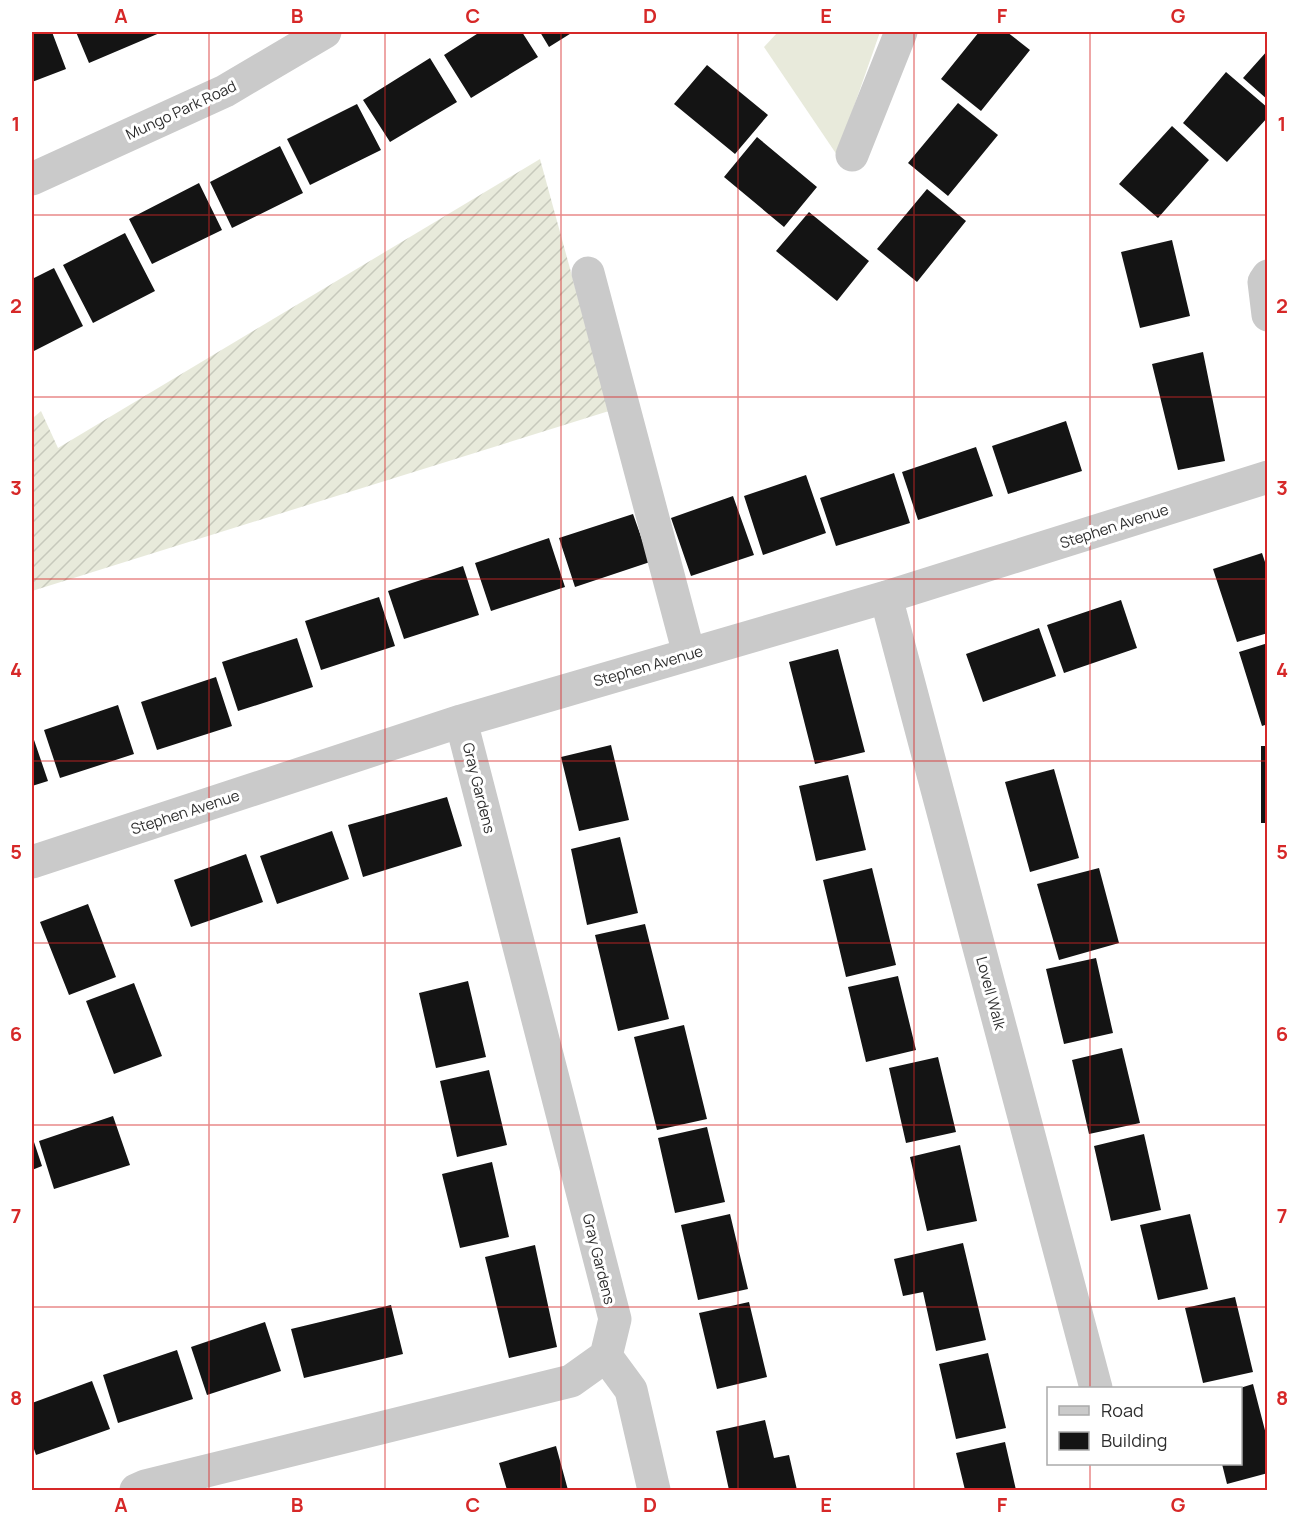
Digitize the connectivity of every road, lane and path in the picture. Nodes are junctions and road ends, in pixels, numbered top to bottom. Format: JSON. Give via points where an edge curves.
{"nodes":[{"id":1,"x":325,"y":32,"type":"edge"},
{"id":2,"x":901,"y":32,"type":"edge"},
{"id":3,"x":852,"y":155,"type":"dead end"},
{"id":4,"x":32,"y":179,"type":"edge"},
{"id":5,"x":588,"y":273,"type":"dead end"},
{"id":6,"x":1268,"y":276,"type":"edge"},
{"id":7,"x":1268,"y":315,"type":"edge"},
{"id":8,"x":1268,"y":477,"type":"edge"},
{"id":9,"x":886,"y":597,"type":"junction"},
{"id":10,"x":689,"y":654,"type":"junction"},
{"id":11,"x":461,"y":721,"type":"junction"},
{"id":12,"x":32,"y":862,"type":"edge"},
{"id":13,"x":606,"y":1356,"type":"junction"},
{"id":14,"x":1095,"y":1387,"type":"edge"},
{"id":15,"x":136,"y":1491,"type":"edge"},
{"id":16,"x":654,"y":1491,"type":"edge"}],
"edges":[{"from":1,"to":4,"type":"street","name":"Mungo Park Road","via":[[225,91]]},
{"from":2,"to":3,"type":"street"},
{"from":5,"to":10,"type":"street"},
{"from":6,"to":7,"type":"street","via":[[1264,282]]},
{"from":8,"to":9,"type":"street","name":"Stephen Avenue"},
{"from":9,"to":10,"type":"street","name":"Stephen Avenue"},
{"from":9,"to":14,"type":"street","name":"Lovell Walk"},
{"from":10,"to":11,"type":"street","name":"Stephen Avenue"},
{"from":11,"to":12,"type":"street","name":"Stephen Avenue"},
{"from":11,"to":13,"type":"street","name":"Gray Gardens","via":[[615,1319]]},
{"from":13,"to":15,"type":"street","via":[[571,1381]]},
{"from":13,"to":16,"type":"street","via":[[631,1390]]}]}
